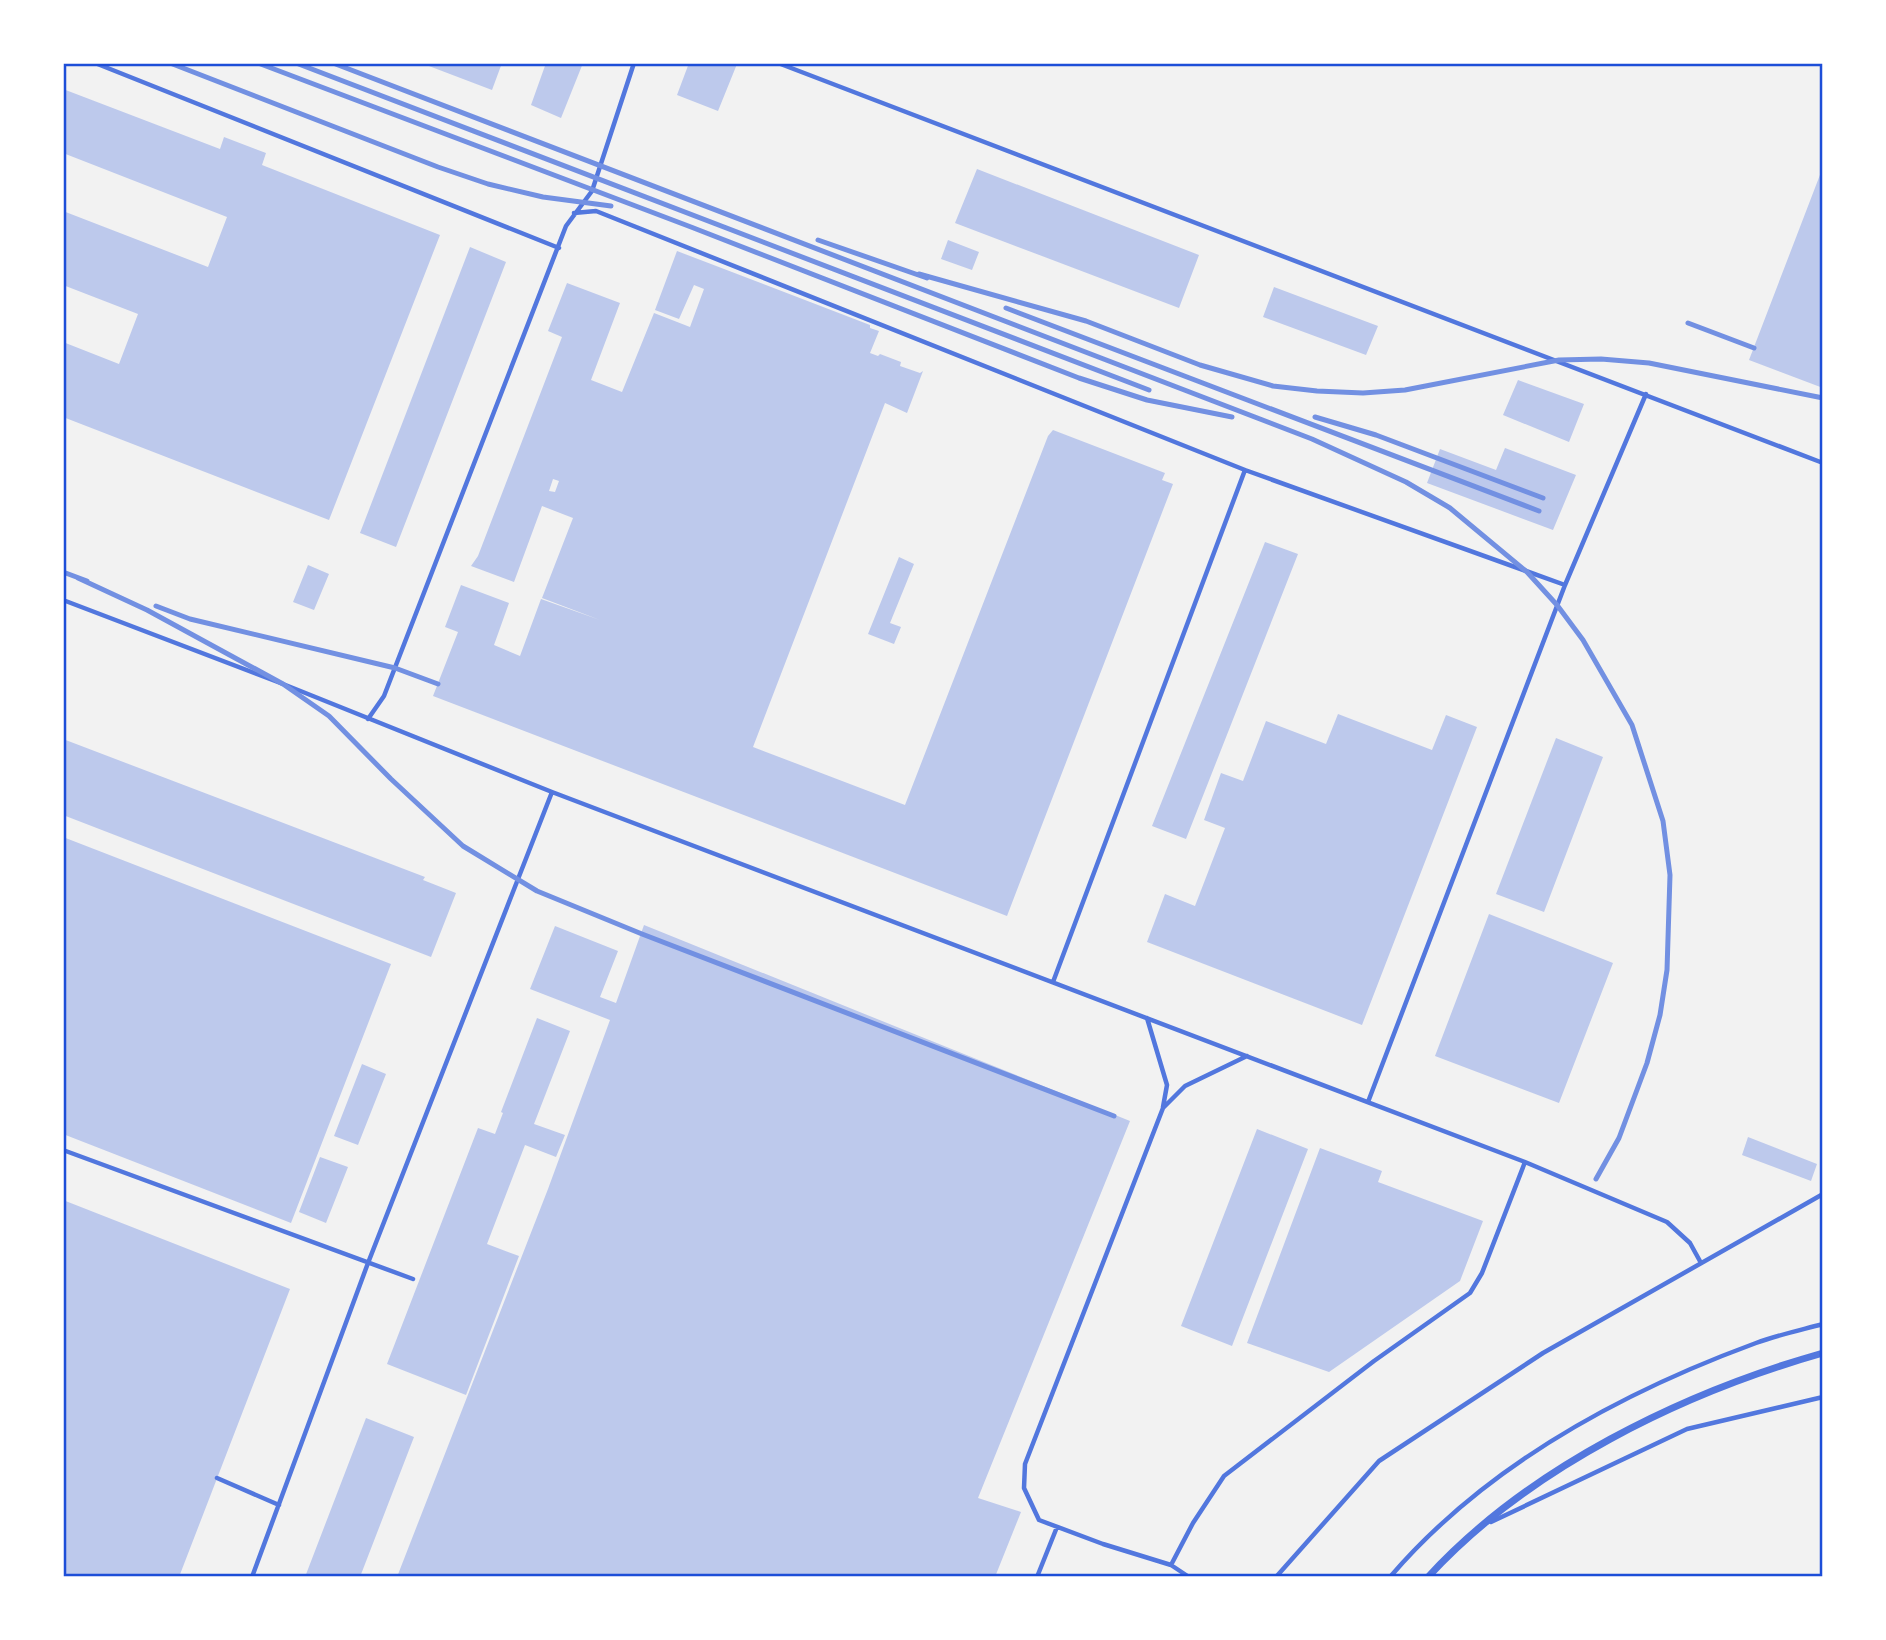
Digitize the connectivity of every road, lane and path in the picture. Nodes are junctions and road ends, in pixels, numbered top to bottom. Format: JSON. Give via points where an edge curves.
{"nodes":[{"id":1,"x":95,"y":63,"type":"edge"},
{"id":2,"x":634,"y":63,"type":"edge"},
{"id":3,"x":778,"y":63,"type":"edge"},
{"id":4,"x":574,"y":213,"type":"junction"},
{"id":5,"x":559,"y":248,"type":"junction"},
{"id":6,"x":1646,"y":394,"type":"junction"},
{"id":7,"x":1823,"y":463,"type":"edge"},
{"id":8,"x":1245,"y":470,"type":"junction"},
{"id":9,"x":1564,"y":585,"type":"junction"},
{"id":10,"x":63,"y":600,"type":"edge"},
{"id":11,"x":368,"y":719,"type":"junction"},
{"id":12,"x":552,"y":792,"type":"junction"},
{"id":13,"x":1053,"y":982,"type":"junction"},
{"id":14,"x":1147,"y":1018,"type":"junction"},
{"id":15,"x":1247,"y":1056,"type":"junction"},
{"id":16,"x":1368,"y":1102,"type":"junction"},
{"id":17,"x":1163,"y":1108,"type":"junction"},
{"id":18,"x":63,"y":1150,"type":"edge"},
{"id":19,"x":1525,"y":1162,"type":"junction"},
{"id":20,"x":1823,"y":1194,"type":"edge"},
{"id":21,"x":368,"y":1263,"type":"junction"},
{"id":22,"x":1701,"y":1263,"type":"junction"},
{"id":23,"x":413,"y":1279,"type":"dead end"},
{"id":24,"x":1823,"y":1324,"type":"edge"},
{"id":25,"x":1823,"y":1353,"type":"edge"},
{"id":26,"x":1823,"y":1397,"type":"edge"},
{"id":27,"x":217,"y":1478,"type":"dead end"},
{"id":28,"x":279,"y":1505,"type":"junction"},
{"id":29,"x":1484,"y":1525,"type":"junction"},
{"id":30,"x":1057,"y":1527,"type":"junction"},
{"id":31,"x":1171,"y":1565,"type":"junction"},
{"id":32,"x":251,"y":1577,"type":"edge"},
{"id":33,"x":1037,"y":1577,"type":"edge"},
{"id":34,"x":1189,"y":1577,"type":"edge"},
{"id":35,"x":1276,"y":1577,"type":"edge"},
{"id":36,"x":1390,"y":1577,"type":"edge"},
{"id":37,"x":1428,"y":1577,"type":"edge"}],
"edges":[{"from":1,"to":5,"type":"lane"},
{"from":2,"to":4,"type":"lane","via":[[592,191]]},
{"from":3,"to":6,"type":"lane"},
{"from":4,"to":5,"type":"lane"},
{"from":4,"to":8,"type":"lane","via":[[596,211]]},
{"from":5,"to":11,"type":"lane","via":[[384,696]]},
{"from":6,"to":7,"type":"lane"},
{"from":6,"to":9,"type":"lane"},
{"from":8,"to":9,"type":"lane"},
{"from":8,"to":13,"type":"lane"},
{"from":9,"to":16,"type":"lane"},
{"from":10,"to":11,"type":"lane"},
{"from":11,"to":12,"type":"lane"},
{"from":12,"to":13,"type":"lane"},
{"from":12,"to":21,"type":"lane"},
{"from":13,"to":14,"type":"lane"},
{"from":14,"to":15,"type":"lane"},
{"from":14,"to":17,"type":"lane","via":[[1167,1085]]},
{"from":15,"to":16,"type":"lane"},
{"from":15,"to":17,"type":"lane","via":[[1185,1086]]},
{"from":16,"to":19,"type":"lane"},
{"from":17,"to":30,"type":"lane","via":[[1025,1464],[1024,1488],[1039,1520]]},
{"from":18,"to":21,"type":"lane"},
{"from":19,"to":22,"type":"lane","via":[[1667,1222],[1690,1244]]},
{"from":19,"to":31,"type":"lane","via":[[1470,1293],[1224,1476]]},
{"from":20,"to":22,"type":"lane"},
{"from":21,"to":23,"type":"lane"},
{"from":21,"to":28,"type":"lane"},
{"from":22,"to":35,"type":"lane","via":[[1543,1353],[1379,1461]]},
{"from":24,"to":36,"type":"lane","via":[[1758,1342],[1695,1368],[1574,1428],[1465,1503]]},
{"from":25,"to":29,"type":"street","via":[[1768,1369],[1646,1421],[1588,1452]]},
{"from":26,"to":29,"type":"lane","via":[[1687,1429]]},
{"from":27,"to":28,"type":"lane"},
{"from":28,"to":32,"type":"lane"},
{"from":29,"to":37,"type":"street"},
{"from":30,"to":31,"type":"lane"},
{"from":30,"to":33,"type":"lane"},
{"from":31,"to":34,"type":"lane"}]}
